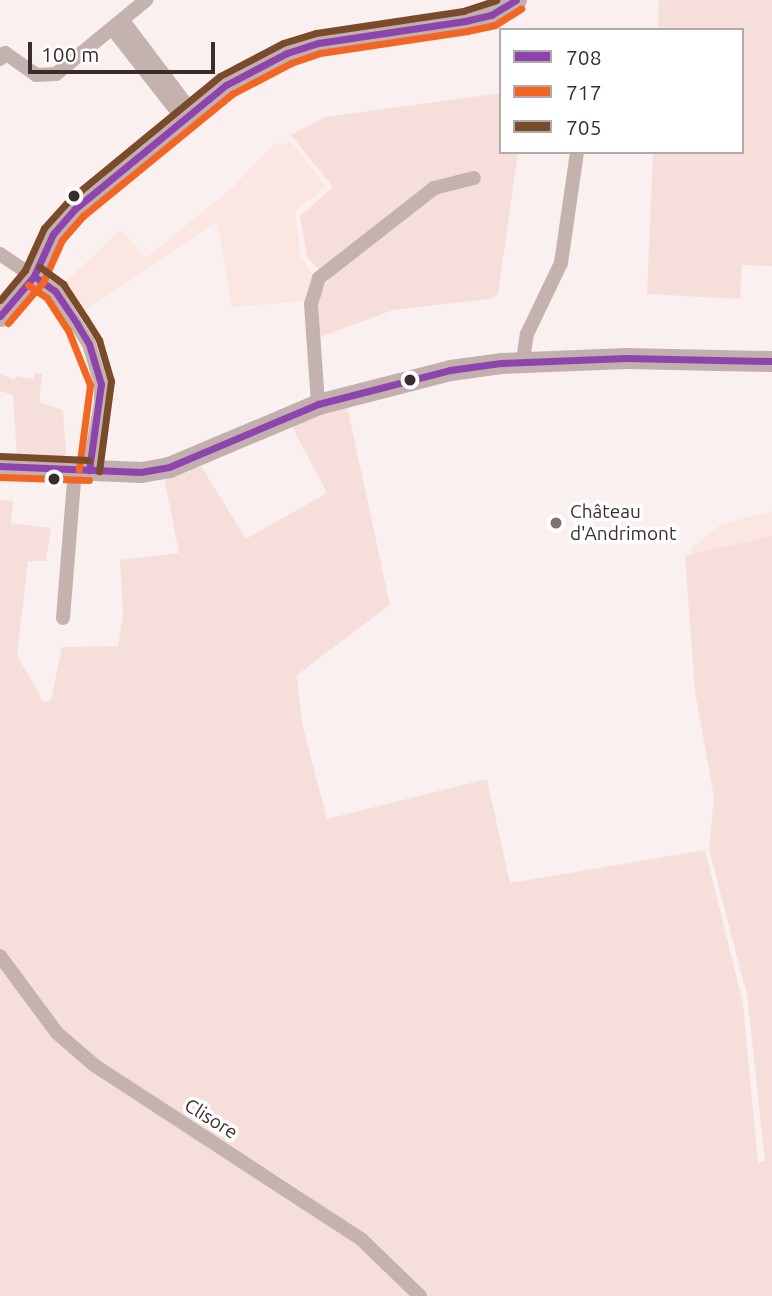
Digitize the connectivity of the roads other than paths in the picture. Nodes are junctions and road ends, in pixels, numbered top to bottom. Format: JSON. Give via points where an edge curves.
{"nodes":[{"id":1,"x":146,"y":0,"type":"edge"},
{"id":2,"x":516,"y":0,"type":"edge"},
{"id":3,"x":119,"y":26,"type":"junction"},
{"id":4,"x":2,"y":53,"type":"edge"},
{"id":5,"x":188,"y":116,"type":"junction"},
{"id":6,"x":577,"y":154,"type":"edge"},
{"id":7,"x":474,"y":178,"type":"dead end"},
{"id":8,"x":0,"y":254,"type":"edge"},
{"id":9,"x":34,"y":276,"type":"junction"},
{"id":10,"x":0,"y":316,"type":"edge"},
{"id":11,"x":523,"y":361,"type":"junction"},
{"id":12,"x":772,"y":361,"type":"edge"},
{"id":13,"x":318,"y":404,"type":"junction"},
{"id":14,"x":0,"y":467,"type":"edge"},
{"id":15,"x":82,"y":470,"type":"junction"},
{"id":16,"x":63,"y":618,"type":"dead end"},
{"id":17,"x":0,"y":956,"type":"edge"},
{"id":18,"x":420,"y":1296,"type":"edge"}],
"edges":[{"from":1,"to":3,"type":"street"},
{"from":2,"to":5,"type":"street","via":[[491,15],[357,36],[287,53],[226,85]]},
{"from":3,"to":4,"type":"street","via":[[46,78]]},
{"from":3,"to":5,"type":"street"},
{"from":5,"to":9,"type":"street","via":[[76,208],[54,234]]},
{"from":6,"to":11,"type":"street","via":[[561,263],[527,334]]},
{"from":7,"to":13,"type":"street","via":[[434,188],[319,278],[311,304]]},
{"from":8,"to":9,"type":"street"},
{"from":9,"to":10,"type":"street"},
{"from":9,"to":15,"type":"street","via":[[54,291],[89,344],[101,384]]},
{"from":11,"to":12,"type":"street"},
{"from":11,"to":13,"type":"street","via":[[450,370]]},
{"from":13,"to":15,"type":"street","via":[[169,467],[141,472]]},
{"from":14,"to":15,"type":"street"},
{"from":15,"to":16,"type":"street"},
{"from":17,"to":18,"type":"street","name":"Clisore","via":[[57,1033],[94,1065],[351,1233]]}]}
